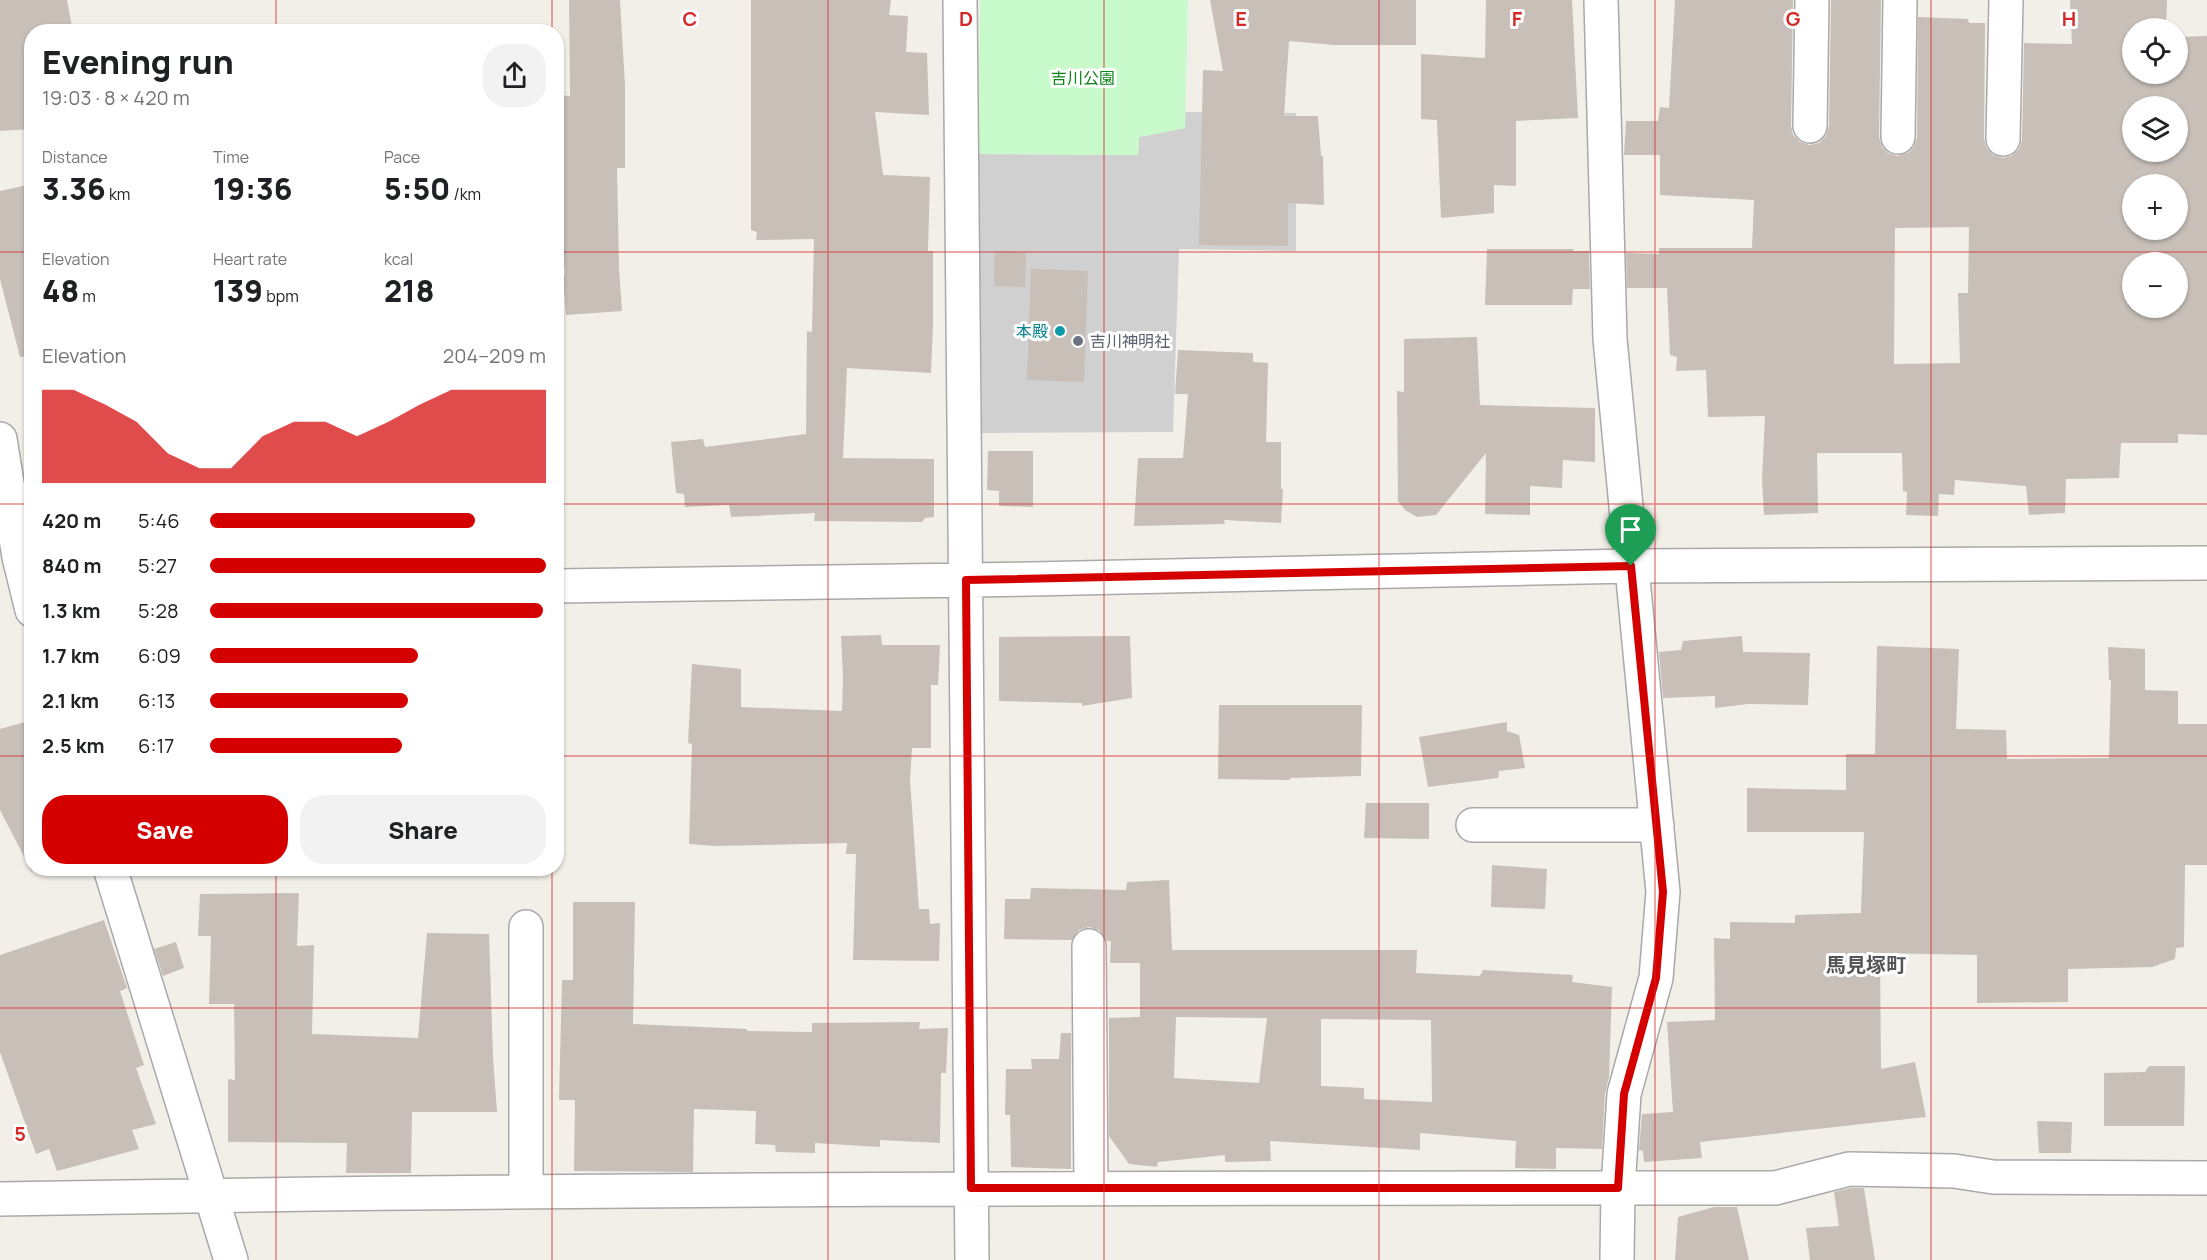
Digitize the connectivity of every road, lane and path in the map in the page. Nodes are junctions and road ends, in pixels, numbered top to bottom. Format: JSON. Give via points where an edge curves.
{"nodes":[{"id":1,"x":960,"y":0,"type":"edge"},
{"id":2,"x":1600,"y":0,"type":"edge"},
{"id":3,"x":1812,"y":0,"type":"edge"},
{"id":4,"x":1900,"y":0,"type":"edge"},
{"id":5,"x":2006,"y":0,"type":"edge"},
{"id":6,"x":1809,"y":126,"type":"dead end"},
{"id":7,"x":1898,"y":137,"type":"dead end"},
{"id":8,"x":2003,"y":139,"type":"dead end"},
{"id":9,"x":0,"y":439,"type":"edge"},
{"id":10,"x":2207,"y":563,"type":"edge"},
{"id":11,"x":1631,"y":566,"type":"junction"},
{"id":12,"x":966,"y":580,"type":"junction"},
{"id":13,"x":564,"y":586,"type":"edge"},
{"id":14,"x":23,"y":597,"type":"edge"},
{"id":15,"x":1473,"y":825,"type":"dead end"},
{"id":16,"x":1657,"y":825,"type":"junction"},
{"id":17,"x":112,"y":876,"type":"edge"},
{"id":18,"x":526,"y":927,"type":"dead end"},
{"id":19,"x":1089,"y":946,"type":"dead end"},
{"id":20,"x":2207,"y":1178,"type":"edge"},
{"id":21,"x":971,"y":1188,"type":"junction"},
{"id":22,"x":1091,"y":1188,"type":"junction"},
{"id":23,"x":1618,"y":1188,"type":"junction"},
{"id":24,"x":526,"y":1192,"type":"junction"},
{"id":25,"x":212,"y":1195,"type":"junction"},
{"id":26,"x":0,"y":1199,"type":"edge"},
{"id":27,"x":231,"y":1260,"type":"edge"},
{"id":28,"x":972,"y":1260,"type":"edge"},
{"id":29,"x":1617,"y":1260,"type":"edge"}],
"edges":[{"from":1,"to":12,"type":"street"},
{"from":2,"to":11,"type":"street","via":[[1610,339]]},
{"from":3,"to":6,"type":"street"},
{"from":4,"to":7,"type":"street"},
{"from":5,"to":8,"type":"street"},
{"from":9,"to":14,"type":"street"},
{"from":10,"to":11,"type":"street"},
{"from":11,"to":12,"type":"street"},
{"from":11,"to":16,"type":"street"},
{"from":12,"to":13,"type":"street"},
{"from":12,"to":21,"type":"street"},
{"from":15,"to":16,"type":"street"},
{"from":16,"to":23,"type":"street","via":[[1663,892],[1656,978],[1624,1094]]},
{"from":17,"to":25,"type":"street"},
{"from":18,"to":24,"type":"street"},
{"from":19,"to":22,"type":"street"},
{"from":20,"to":23,"type":"street","via":[[1993,1177],[1954,1171],[1849,1169],[1775,1188]]},
{"from":21,"to":22,"type":"street"},
{"from":21,"to":24,"type":"street"},
{"from":21,"to":28,"type":"street"},
{"from":22,"to":23,"type":"street"},
{"from":23,"to":29,"type":"street"},
{"from":24,"to":25,"type":"street"},
{"from":25,"to":26,"type":"street"},
{"from":25,"to":27,"type":"street"}]}
